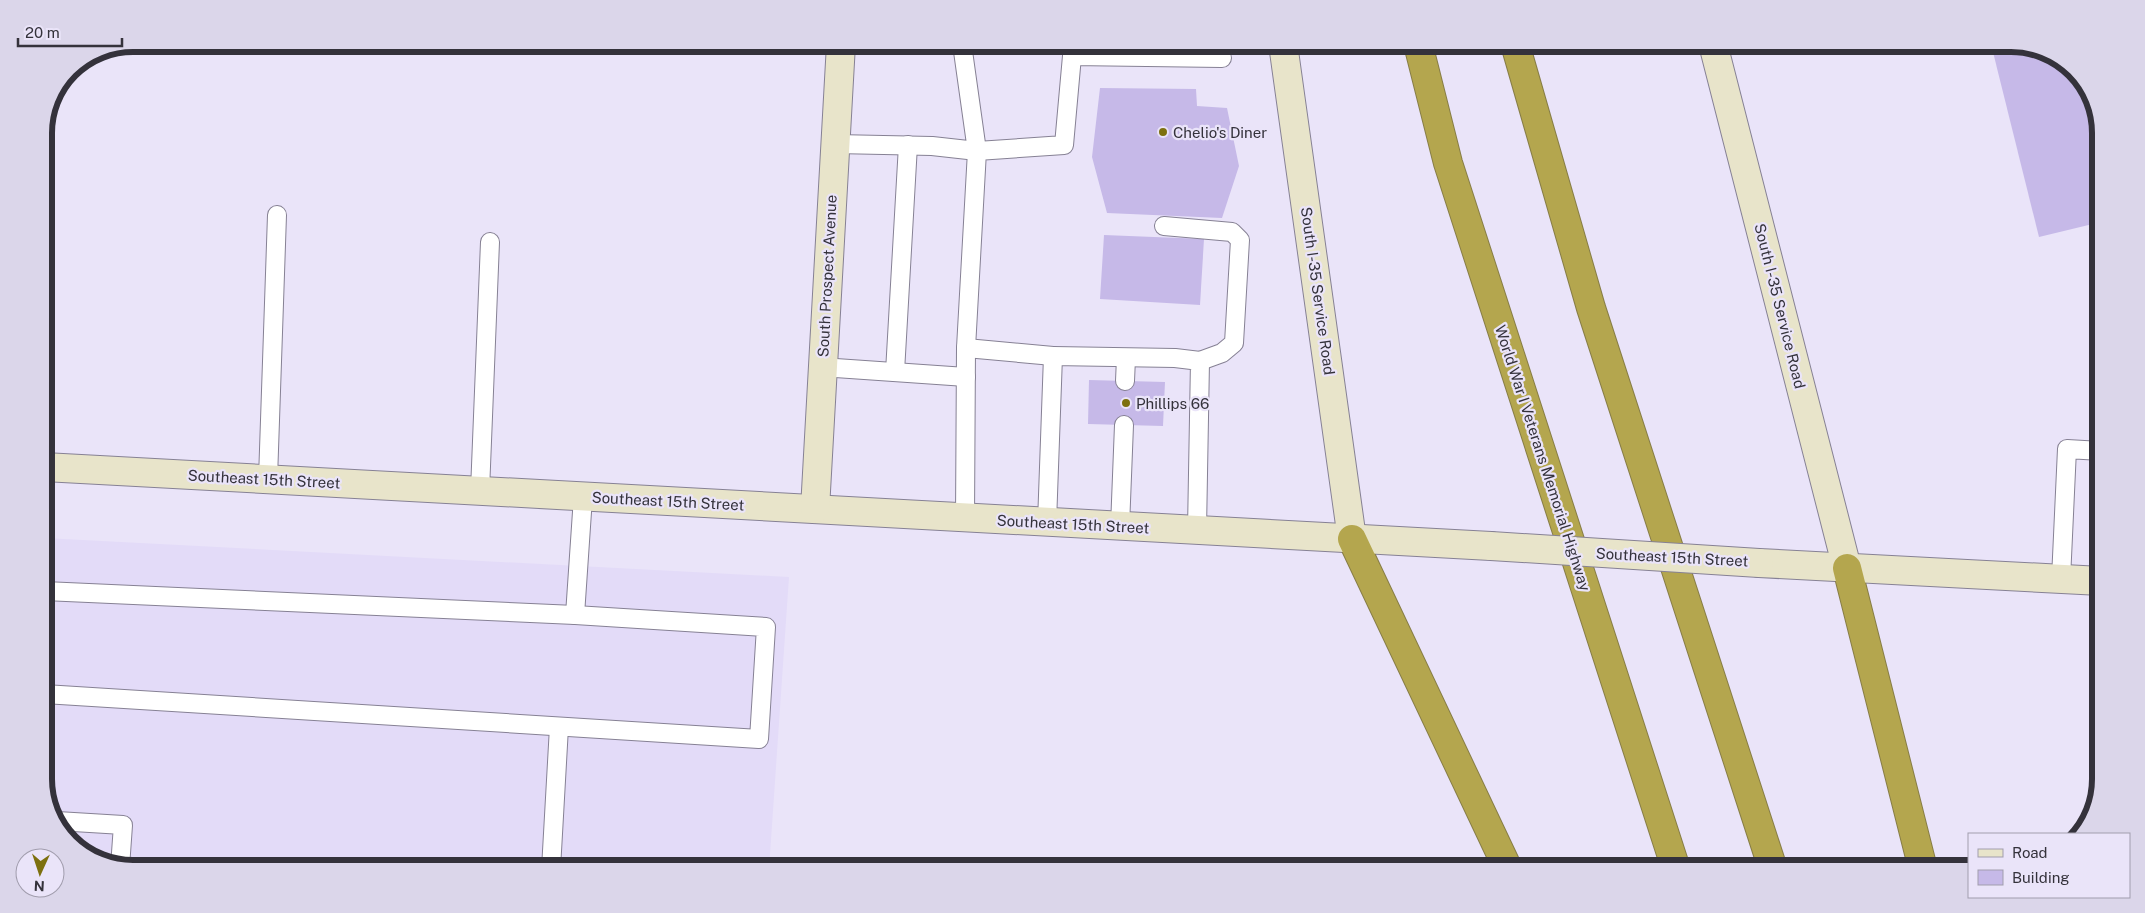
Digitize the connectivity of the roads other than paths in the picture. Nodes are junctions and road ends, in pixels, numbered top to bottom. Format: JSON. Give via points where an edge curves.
{"nodes":[{"id":1,"x":841,"y":52,"type":"edge"},
{"id":2,"x":963,"y":52,"type":"edge"},
{"id":3,"x":1284,"y":52,"type":"edge"},
{"id":4,"x":1420,"y":52,"type":"edge"},
{"id":5,"x":1517,"y":52,"type":"edge"},
{"id":6,"x":1716,"y":52,"type":"edge"},
{"id":7,"x":1222,"y":58,"type":"dead end"},
{"id":8,"x":835,"y":144,"type":"junction"},
{"id":9,"x":908,"y":145,"type":"junction"},
{"id":10,"x":977,"y":151,"type":"junction"},
{"id":11,"x":278,"y":214,"type":"dead end"},
{"id":12,"x":1164,"y":226,"type":"dead end"},
{"id":13,"x":490,"y":242,"type":"dead end"},
{"id":14,"x":966,"y":348,"type":"junction"},
{"id":15,"x":1053,"y":356,"type":"junction"},
{"id":16,"x":1126,"y":358,"type":"junction"},
{"id":17,"x":1200,"y":361,"type":"junction"},
{"id":18,"x":822,"y":367,"type":"junction"},
{"id":19,"x":894,"y":372,"type":"junction"},
{"id":20,"x":966,"y":377,"type":"junction"},
{"id":21,"x":1125,"y":381,"type":"dead end"},
{"id":22,"x":1124,"y":425,"type":"dead end"},
{"id":23,"x":2092,"y":450,"type":"edge"},
{"id":24,"x":53,"y":467,"type":"edge"},
{"id":25,"x":268,"y":479,"type":"junction"},
{"id":26,"x":480,"y":491,"type":"junction"},
{"id":27,"x":583,"y":496,"type":"junction"},
{"id":28,"x":816,"y":509,"type":"junction"},
{"id":29,"x":965,"y":518,"type":"junction"},
{"id":30,"x":1046,"y":523,"type":"junction"},
{"id":31,"x":1120,"y":527,"type":"junction"},
{"id":32,"x":1197,"y":530,"type":"junction"},
{"id":33,"x":1352,"y":539,"type":"junction"},
{"id":34,"x":1847,"y":568,"type":"junction"},
{"id":35,"x":2061,"y":579,"type":"junction"},
{"id":36,"x":2092,"y":581,"type":"edge"},
{"id":37,"x":53,"y":592,"type":"edge"},
{"id":38,"x":575,"y":615,"type":"junction"},
{"id":39,"x":53,"y":695,"type":"edge"},
{"id":40,"x":559,"y":727,"type":"junction"},
{"id":41,"x":64,"y":821,"type":"edge"},
{"id":42,"x":121,"y":859,"type":"edge"},
{"id":43,"x":552,"y":860,"type":"edge"},
{"id":44,"x":1504,"y":860,"type":"edge"},
{"id":45,"x":1673,"y":860,"type":"edge"},
{"id":46,"x":1770,"y":860,"type":"edge"},
{"id":47,"x":1922,"y":860,"type":"edge"}],
"edges":[{"from":1,"to":8,"type":"main road","name":"South Prospect Avenue"},
{"from":2,"to":10,"type":"lane"},
{"from":3,"to":33,"type":"main road","name":"South I-35 Service Road"},
{"from":4,"to":45,"type":"highway","name":"World War I Veterans Memorial Highway","via":[[1448,163]]},
{"from":5,"to":46,"type":"highway","via":[[1591,308]]},
{"from":6,"to":34,"type":"main road","name":"South I-35 Service Road"},
{"from":7,"to":10,"type":"lane","via":[[1072,56],[1064,145]]},
{"from":8,"to":9,"type":"lane"},
{"from":8,"to":18,"type":"main road","name":"South Prospect Avenue"},
{"from":9,"to":10,"type":"lane"},
{"from":9,"to":19,"type":"lane"},
{"from":10,"to":14,"type":"lane"},
{"from":11,"to":25,"type":"lane"},
{"from":12,"to":17,"type":"lane","via":[[1232,232],[1240,240],[1234,343],[1222,353]]},
{"from":13,"to":26,"type":"lane"},
{"from":14,"to":15,"type":"lane"},
{"from":14,"to":20,"type":"lane"},
{"from":15,"to":16,"type":"lane"},
{"from":15,"to":30,"type":"lane"},
{"from":16,"to":17,"type":"lane"},
{"from":16,"to":21,"type":"lane"},
{"from":17,"to":32,"type":"lane"},
{"from":18,"to":19,"type":"lane"},
{"from":18,"to":28,"type":"main road","name":"South Prospect Avenue"},
{"from":19,"to":20,"type":"lane"},
{"from":20,"to":29,"type":"lane"},
{"from":22,"to":31,"type":"lane"},
{"from":23,"to":35,"type":"lane","via":[[2067,449]]},
{"from":24,"to":25,"type":"main road","name":"Southeast 15th Street"},
{"from":25,"to":26,"type":"main road","name":"Southeast 15th Street"},
{"from":26,"to":27,"type":"main road","name":"Southeast 15th Street"},
{"from":27,"to":28,"type":"main road","name":"Southeast 15th Street"},
{"from":27,"to":38,"type":"lane"},
{"from":28,"to":29,"type":"main road","name":"Southeast 15th Street"},
{"from":29,"to":30,"type":"main road","name":"Southeast 15th Street"},
{"from":30,"to":31,"type":"main road","name":"Southeast 15th Street"},
{"from":31,"to":32,"type":"main road","name":"Southeast 15th Street"},
{"from":32,"to":33,"type":"main road","name":"Southeast 15th Street"},
{"from":33,"to":34,"type":"main road","name":"Southeast 15th Street","bridge":true},
{"from":33,"to":44,"type":"highway"},
{"from":34,"to":35,"type":"main road","name":"Southeast 15th Street"},
{"from":34,"to":47,"type":"highway"},
{"from":35,"to":36,"type":"main road","name":"Southeast 15th Street"},
{"from":37,"to":38,"type":"lane"},
{"from":38,"to":40,"type":"lane","via":[[766,627],[760,739]]},
{"from":39,"to":40,"type":"lane"},
{"from":40,"to":43,"type":"lane"},
{"from":41,"to":42,"type":"lane","via":[[123,825]]}]}
